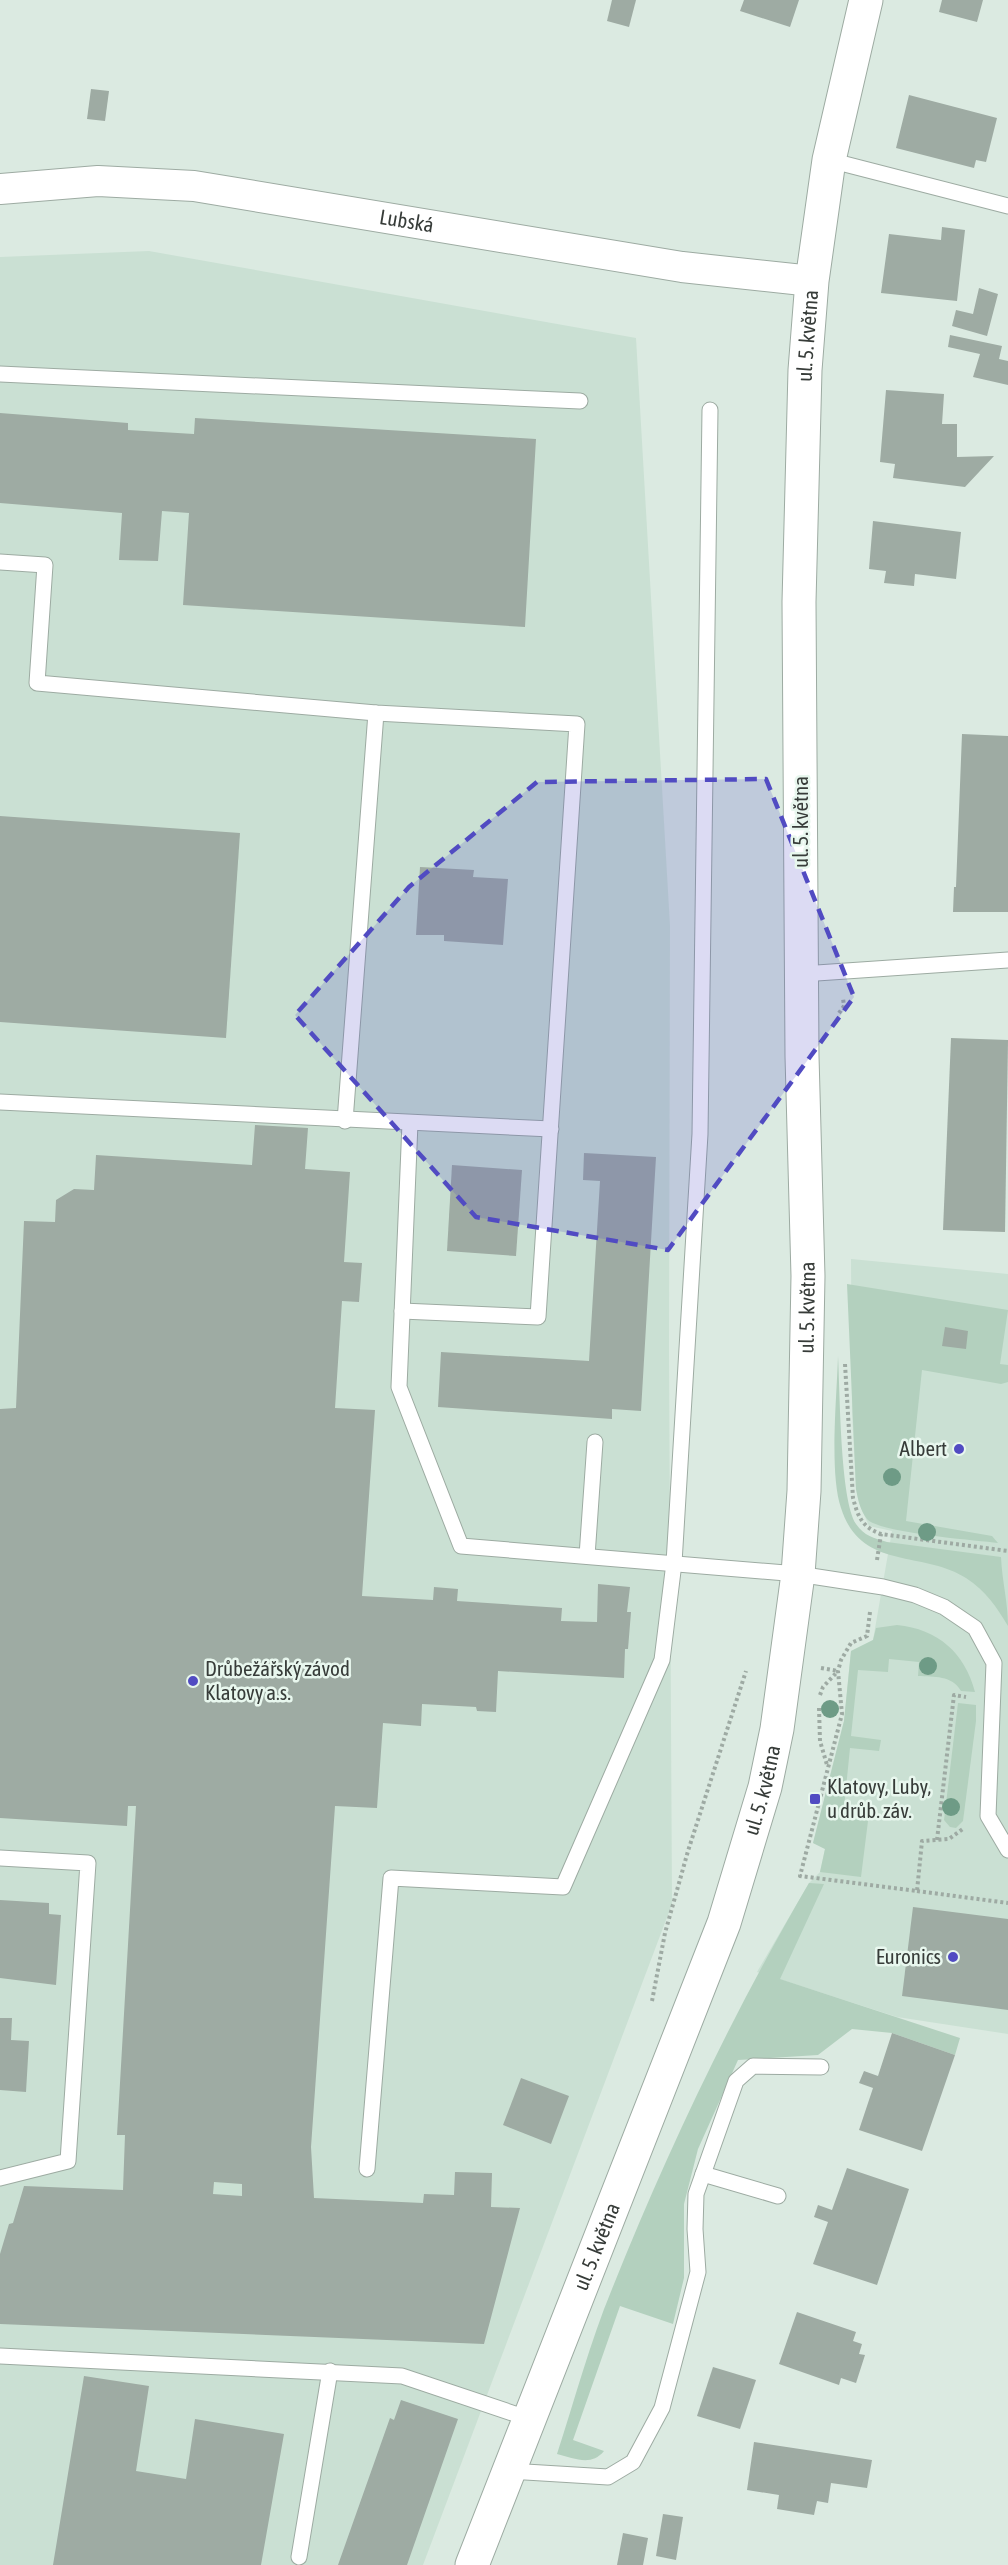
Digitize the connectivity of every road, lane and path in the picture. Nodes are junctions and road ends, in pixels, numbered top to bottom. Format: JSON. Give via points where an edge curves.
{"nodes":[{"id":1,"x":866,"y":0,"type":"edge"},
{"id":2,"x":829,"y":160,"type":"junction"},
{"id":3,"x":0,"y":189,"type":"edge"},
{"id":4,"x":1008,"y":206,"type":"edge"},
{"id":5,"x":812,"y":281,"type":"junction"},
{"id":6,"x":0,"y":374,"type":"edge"},
{"id":7,"x":580,"y":401,"type":"dead end"},
{"id":8,"x":710,"y":410,"type":"dead end"},
{"id":9,"x":0,"y":562,"type":"edge"},
{"id":10,"x":376,"y":713,"type":"junction"},
{"id":11,"x":1008,"y":960,"type":"edge"},
{"id":12,"x":802,"y":974,"type":"junction"},
{"id":13,"x":0,"y":1102,"type":"edge"},
{"id":14,"x":345,"y":1121,"type":"junction"},
{"id":15,"x":410,"y":1123,"type":"junction"},
{"id":16,"x":551,"y":1129,"type":"junction"},
{"id":17,"x":402,"y":1311,"type":"junction"},
{"id":18,"x":595,"y":1442,"type":"dead end"},
{"id":19,"x":1008,"y":1551,"type":"edge"},
{"id":20,"x":587,"y":1556,"type":"junction"},
{"id":21,"x":674,"y":1563,"type":"junction"},
{"id":22,"x":798,"y":1574,"type":"junction"},
{"id":23,"x":874,"y":1586,"type":"junction"},
{"id":24,"x":787,"y":1663,"type":"junction"},
{"id":25,"x":838,"y":1671,"type":"junction"},
{"id":26,"x":993,"y":1695,"type":"junction"},
{"id":27,"x":828,"y":1766,"type":"junction"},
{"id":28,"x":988,"y":1811,"type":"junction"},
{"id":29,"x":937,"y":1840,"type":"junction"},
{"id":30,"x":1008,"y":1850,"type":"edge"},
{"id":31,"x":0,"y":1858,"type":"edge"},
{"id":32,"x":917,"y":1891,"type":"junction"},
{"id":33,"x":1008,"y":1903,"type":"edge"},
{"id":34,"x":650,"y":2013,"type":"dead end"},
{"id":35,"x":821,"y":2067,"type":"dead end"},
{"id":36,"x":367,"y":2169,"type":"dead end"},
{"id":37,"x":703,"y":2174,"type":"junction"},
{"id":38,"x":0,"y":2178,"type":"edge"},
{"id":39,"x":778,"y":2196,"type":"dead end"},
{"id":40,"x":0,"y":2356,"type":"edge"},
{"id":41,"x":330,"y":2371,"type":"junction"},
{"id":42,"x":530,"y":2420,"type":"junction"},
{"id":43,"x":509,"y":2471,"type":"junction"},
{"id":44,"x":298,"y":2557,"type":"dead end"},
{"id":45,"x":472,"y":2565,"type":"edge"}],
"edges":[{"from":1,"to":2,"type":"street","name":"ul. 5. května"},
{"from":2,"to":4,"type":"lane"},
{"from":2,"to":5,"type":"street","name":"ul. 5. května"},
{"from":3,"to":5,"type":"street","name":"Lubská","via":[[98,181],[194,186],[682,267]]},
{"from":5,"to":12,"type":"street","name":"ul. 5. května","via":[[805,370],[799,591]]},
{"from":6,"to":7,"type":"lane"},
{"from":8,"to":21,"type":"lane","via":[[700,1134]]},
{"from":9,"to":10,"type":"lane","via":[[45,565],[37,683]]},
{"from":10,"to":14,"type":"lane"},
{"from":10,"to":16,"type":"lane","via":[[577,724]]},
{"from":11,"to":12,"type":"lane"},
{"from":12,"to":22,"type":"street","name":"ul. 5. května","via":[[808,1276],[804,1491]]},
{"from":13,"to":14,"type":"lane"},
{"from":14,"to":15,"type":"lane"},
{"from":15,"to":16,"type":"lane"},
{"from":15,"to":17,"type":"lane"},
{"from":16,"to":17,"type":"lane","via":[[538,1317]]},
{"from":17,"to":20,"type":"lane","via":[[399,1387],[461,1546]]},
{"from":18,"to":20,"type":"lane"},
{"from":19,"to":23,"type":"path","via":[[881,1534]]},
{"from":20,"to":21,"type":"lane"},
{"from":21,"to":22,"type":"lane"},
{"from":21,"to":36,"type":"lane","via":[[662,1660],[563,1887],[390,1878]]},
{"from":22,"to":23,"type":"lane"},
{"from":22,"to":24,"type":"street","name":"ul. 5. května"},
{"from":23,"to":25,"type":"path","via":[[867,1636],[851,1643]]},
{"from":23,"to":26,"type":"lane","via":[[915,1595],[944,1607],[975,1628],[994,1664]]},
{"from":24,"to":25,"type":"path"},
{"from":24,"to":34,"type":"path","via":[[750,1656],[668,1923]]},
{"from":24,"to":42,"type":"street","name":"ul. 5. května","via":[[765,1787],[724,1923]]},
{"from":25,"to":27,"type":"path","via":[[842,1714]]},
{"from":25,"to":27,"type":"path","via":[[823,1687],[820,1697],[820,1741]]},
{"from":26,"to":28,"type":"lane"},
{"from":26,"to":29,"type":"path","via":[[954,1695]]},
{"from":27,"to":32,"type":"path","via":[[800,1876]]},
{"from":28,"to":29,"type":"path","via":[[949,1839]]},
{"from":28,"to":30,"type":"lane"},
{"from":29,"to":32,"type":"path","via":[[922,1841]]},
{"from":31,"to":38,"type":"lane","via":[[88,1863],[68,2161]]},
{"from":32,"to":33,"type":"path"},
{"from":35,"to":37,"type":"lane","via":[[753,2066],[736,2081]]},
{"from":37,"to":39,"type":"lane"},
{"from":37,"to":43,"type":"lane","via":[[696,2194],[694,2229],[698,2272],[662,2408],[633,2462],[608,2477]]},
{"from":40,"to":41,"type":"lane"},
{"from":41,"to":42,"type":"lane","via":[[402,2376]]},
{"from":41,"to":44,"type":"lane"},
{"from":42,"to":43,"type":"street","name":"ul. 5. května"},
{"from":43,"to":45,"type":"street","name":"ul. 5. května"}]}
